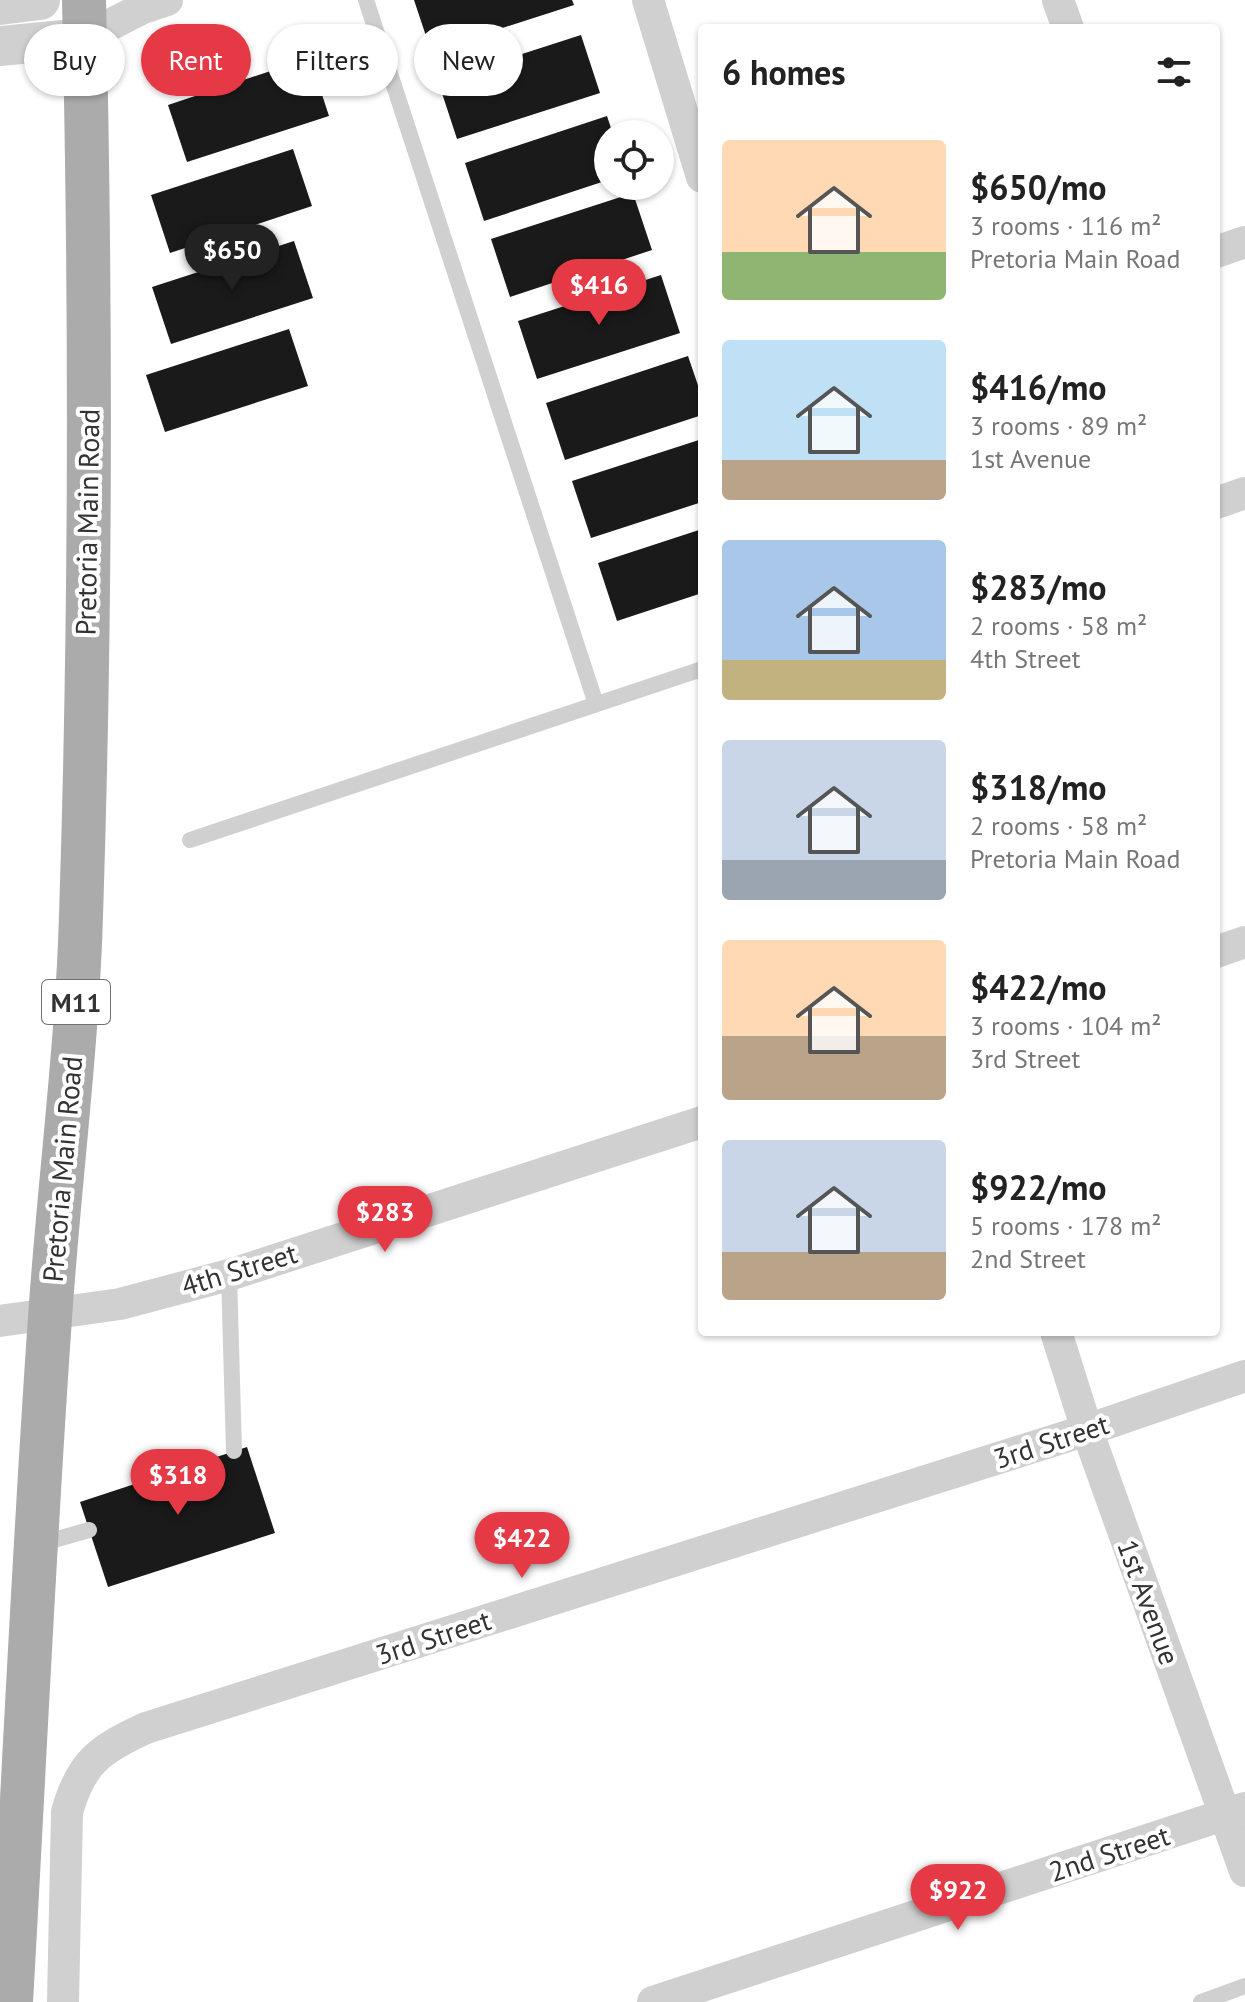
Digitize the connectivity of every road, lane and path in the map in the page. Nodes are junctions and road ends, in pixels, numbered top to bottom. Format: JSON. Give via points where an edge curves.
{"nodes":[{"id":1,"x":40,"y":0,"type":"edge"},
{"id":2,"x":109,"y":0,"type":"edge"},
{"id":3,"x":366,"y":0,"type":"edge"},
{"id":4,"x":648,"y":0,"type":"edge"},
{"id":5,"x":1058,"y":0,"type":"edge"},
{"id":6,"x":155,"y":4,"type":"edge"},
{"id":7,"x":0,"y":5,"type":"edge"},
{"id":8,"x":84,"y":19,"type":"edge"},
{"id":9,"x":1067,"y":24,"type":"edge"},
{"id":10,"x":0,"y":46,"type":"edge"},
{"id":11,"x":698,"y":164,"type":"edge"},
{"id":12,"x":1245,"y":242,"type":"edge"},
{"id":13,"x":1220,"y":251,"type":"edge"},
{"id":14,"x":1245,"y":493,"type":"edge"},
{"id":15,"x":1220,"y":502,"type":"edge"},
{"id":16,"x":698,"y":670,"type":"edge"},
{"id":17,"x":596,"y":704,"type":"junction"},
{"id":18,"x":190,"y":840,"type":"dead end"},
{"id":19,"x":1245,"y":942,"type":"edge"},
{"id":20,"x":1220,"y":951,"type":"edge"},
{"id":21,"x":698,"y":1123,"type":"edge"},
{"id":22,"x":229,"y":1275,"type":"junction"},
{"id":23,"x":50,"y":1316,"type":"junction"},
{"id":24,"x":0,"y":1321,"type":"edge"},
{"id":25,"x":1057,"y":1336,"type":"edge"},
{"id":26,"x":1245,"y":1376,"type":"edge"},
{"id":27,"x":1087,"y":1430,"type":"junction"},
{"id":28,"x":234,"y":1451,"type":"dead end"},
{"id":29,"x":89,"y":1530,"type":"dead end"},
{"id":30,"x":37,"y":1545,"type":"junction"},
{"id":31,"x":1235,"y":1811,"type":"edge"},
{"id":32,"x":1245,"y":1871,"type":"edge"},
{"id":33,"x":1245,"y":1986,"type":"edge"},
{"id":34,"x":11,"y":2002,"type":"edge"},
{"id":35,"x":63,"y":2002,"type":"edge"},
{"id":36,"x":653,"y":2002,"type":"edge"},
{"id":37,"x":1200,"y":2002,"type":"edge"}],
"edges":[{"from":1,"to":7,"type":"street"},
{"from":2,"to":6,"type":"street"},
{"from":3,"to":17,"type":"lane"},
{"from":4,"to":11,"type":"street"},
{"from":5,"to":9,"type":"street"},
{"from":6,"to":8,"type":"street"},
{"from":8,"to":10,"type":"street"},
{"from":8,"to":23,"type":"main road","name":"Pretoria Main Road","number":"M11","via":[[89,482],[81,921]]},
{"from":12,"to":13,"type":"street"},
{"from":14,"to":15,"type":"street"},
{"from":16,"to":17,"type":"lane"},
{"from":17,"to":18,"type":"lane"},
{"from":19,"to":20,"type":"street"},
{"from":21,"to":22,"type":"street","name":"4th Street"},
{"from":22,"to":23,"type":"street","name":"4th Street"},
{"from":22,"to":28,"type":"lane"},
{"from":23,"to":24,"type":"street","name":"4th Street"},
{"from":23,"to":30,"type":"main road","name":"Pretoria Main Road","number":"M11"},
{"from":25,"to":27,"type":"street","name":"1st Avenue"},
{"from":26,"to":27,"type":"street","name":"3rd Street"},
{"from":27,"to":31,"type":"street","name":"1st Avenue"},
{"from":27,"to":35,"type":"street","name":"3rd Street","via":[[146,1728],[119,1741],[93,1759],[74,1785],[67,1812]]},
{"from":29,"to":30,"type":"lane"},
{"from":30,"to":34,"type":"main road","name":"Pretoria Main Road","number":"M11"},
{"from":31,"to":32,"type":"street","name":"1st Avenue"},
{"from":31,"to":36,"type":"street","name":"2nd Street"},
{"from":33,"to":37,"type":"lane"}]}
